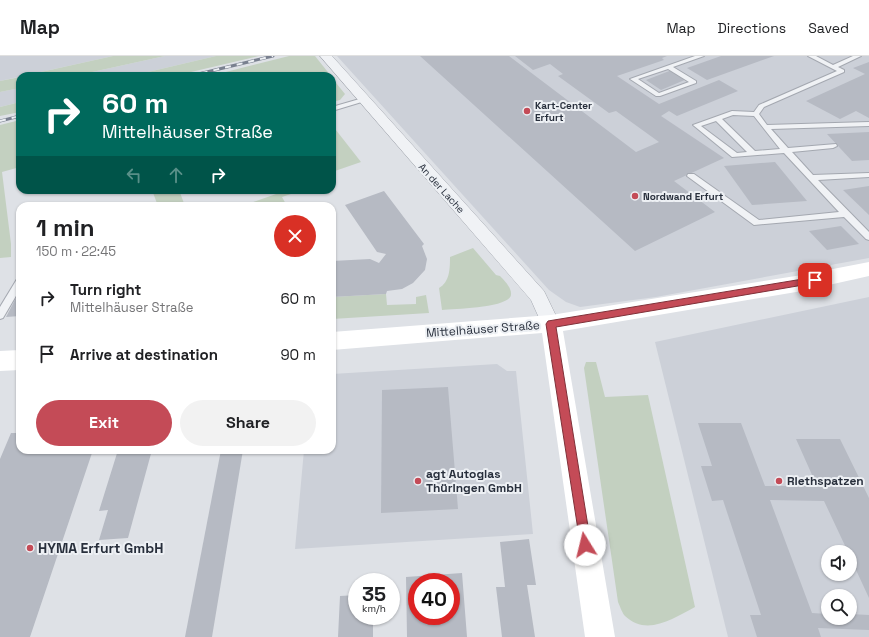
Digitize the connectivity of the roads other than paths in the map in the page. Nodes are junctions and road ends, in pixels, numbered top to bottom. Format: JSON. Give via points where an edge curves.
{"nodes":[{"id":1,"x":326,"y":56,"type":"edge"},
{"id":2,"x":702,"y":56,"type":"edge"},
{"id":3,"x":811,"y":56,"type":"edge"},
{"id":4,"x":858,"y":56,"type":"edge"},
{"id":5,"x":668,"y":67,"type":"junction"},
{"id":6,"x":833,"y":67,"type":"junction"},
{"id":7,"x":363,"y":100,"type":"junction"},
{"id":8,"x":336,"y":108,"type":"edge"},
{"id":9,"x":756,"y":114,"type":"junction"},
{"id":10,"x":716,"y":118,"type":"junction"},
{"id":11,"x":869,"y":124,"type":"edge"},
{"id":12,"x":765,"y":127,"type":"junction"},
{"id":13,"x":834,"y":146,"type":"dead end"},
{"id":14,"x":785,"y":149,"type":"junction"},
{"id":15,"x":753,"y":153,"type":"junction"},
{"id":16,"x":869,"y":175,"type":"edge"},
{"id":17,"x":691,"y":176,"type":"dead end"},
{"id":18,"x":811,"y":178,"type":"junction"},
{"id":19,"x":846,"y":214,"type":"junction"},
{"id":20,"x":869,"y":237,"type":"edge"},
{"id":21,"x":869,"y":269,"type":"edge"},
{"id":22,"x":16,"y":288,"type":"edge"},
{"id":23,"x":0,"y":315,"type":"edge"},
{"id":24,"x":551,"y":324,"type":"junction"},
{"id":25,"x":336,"y":341,"type":"edge"},
{"id":26,"x":16,"y":360,"type":"edge"},
{"id":27,"x":0,"y":361,"type":"edge"},
{"id":28,"x":600,"y":637,"type":"edge"}],
"edges":[{"from":1,"to":7,"type":"street","name":"An der Lache"},
{"from":2,"to":5,"type":"lane"},
{"from":3,"to":6,"type":"lane"},
{"from":4,"to":6,"type":"lane"},
{"from":5,"to":5,"type":"lane","via":[[640,76],[633,79],[658,95],[694,82]]},
{"from":6,"to":9,"type":"lane","via":[[842,71],[761,106]]},
{"from":7,"to":8,"type":"lane"},
{"from":7,"to":24,"type":"street","name":"An der Lache","via":[[538,296]]},
{"from":9,"to":10,"type":"lane","via":[[732,113]]},
{"from":9,"to":12,"type":"lane"},
{"from":10,"to":15,"type":"lane"},
{"from":10,"to":15,"type":"lane","via":[[696,125],[735,155]]},
{"from":11,"to":12,"type":"lane"},
{"from":12,"to":14,"type":"lane"},
{"from":13,"to":14,"type":"lane"},
{"from":14,"to":15,"type":"lane"},
{"from":14,"to":18,"type":"lane"},
{"from":16,"to":18,"type":"lane"},
{"from":17,"to":19,"type":"lane","via":[[757,223]]},
{"from":18,"to":19,"type":"lane"},
{"from":19,"to":20,"type":"lane"},
{"from":21,"to":24,"type":"main road","name":"Mittelhäuser Straße","via":[[802,283]]},
{"from":22,"to":23,"type":"lane"},
{"from":24,"to":25,"type":"main road","name":"Mittelhäuser Straße"},
{"from":24,"to":28,"type":"main road"},
{"from":26,"to":27,"type":"main road"}]}
